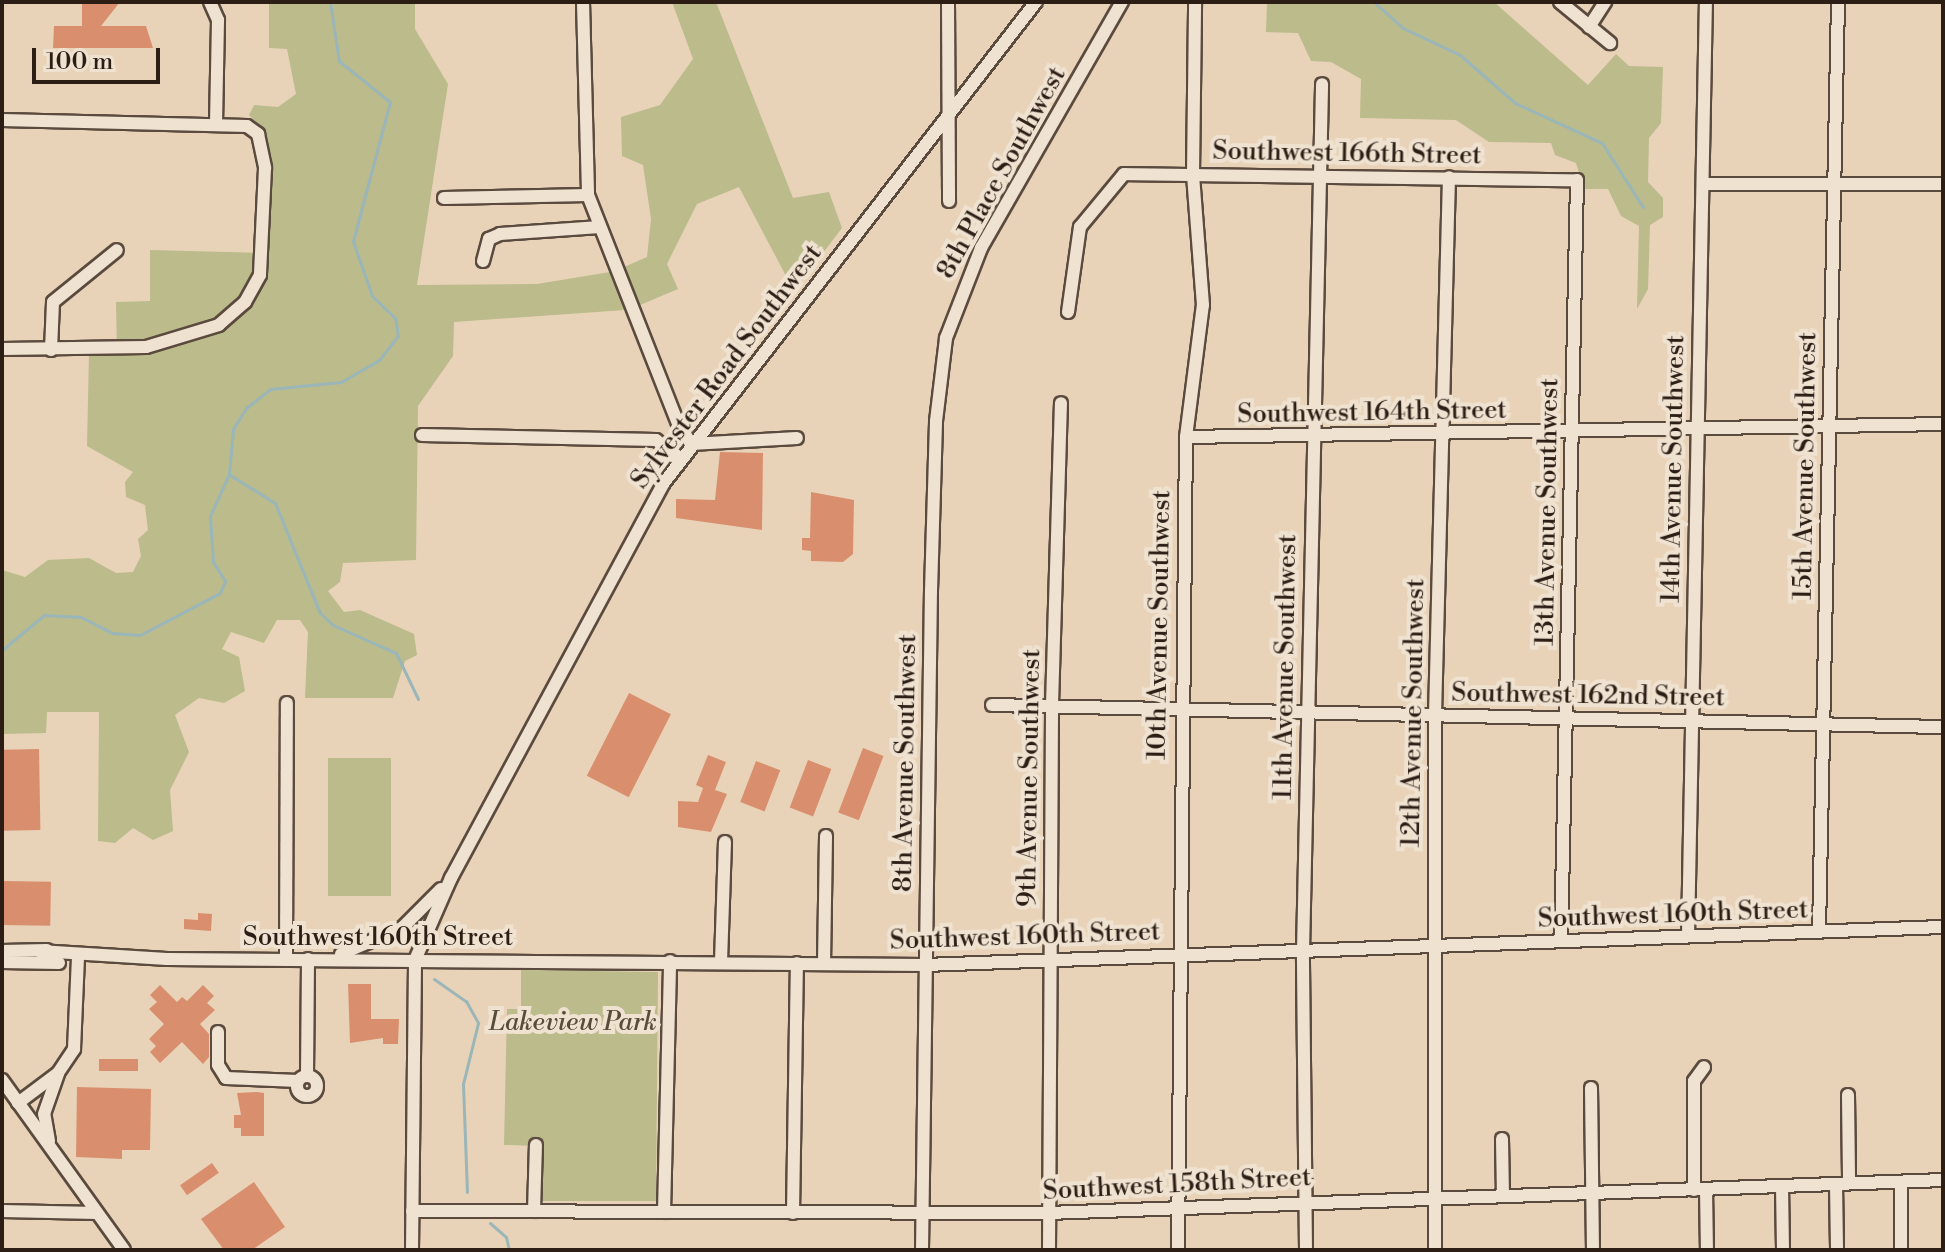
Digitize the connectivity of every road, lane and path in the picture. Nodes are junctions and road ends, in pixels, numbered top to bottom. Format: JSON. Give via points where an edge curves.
{"nodes":[{"id":1,"x":210,"y":2,"type":"edge"},
{"id":2,"x":583,"y":2,"type":"edge"},
{"id":3,"x":948,"y":2,"type":"edge"},
{"id":4,"x":1036,"y":2,"type":"edge"},
{"id":5,"x":1122,"y":2,"type":"edge"},
{"id":6,"x":1195,"y":2,"type":"edge"},
{"id":7,"x":1560,"y":2,"type":"edge"},
{"id":8,"x":1605,"y":2,"type":"edge"},
{"id":9,"x":1706,"y":2,"type":"edge"},
{"id":10,"x":1838,"y":2,"type":"edge"},
{"id":11,"x":1589,"y":27,"type":"junction"},
{"id":12,"x":1610,"y":43,"type":"dead end"},
{"id":13,"x":1322,"y":84,"type":"dead end"},
{"id":14,"x":946,"y":116,"type":"junction"},
{"id":15,"x":2,"y":120,"type":"edge"},
{"id":16,"x":216,"y":122,"type":"junction"},
{"id":17,"x":1193,"y":174,"type":"junction"},
{"id":18,"x":1321,"y":175,"type":"junction"},
{"id":19,"x":1449,"y":177,"type":"junction"},
{"id":20,"x":1577,"y":180,"type":"joint"},
{"id":21,"x":1703,"y":184,"type":"junction"},
{"id":22,"x":1943,"y":184,"type":"edge"},
{"id":23,"x":1833,"y":185,"type":"junction"},
{"id":24,"x":588,"y":195,"type":"junction"},
{"id":25,"x":444,"y":198,"type":"dead end"},
{"id":26,"x":949,"y":201,"type":"dead end"},
{"id":27,"x":600,"y":227,"type":"junction"},
{"id":28,"x":117,"y":250,"type":"dead end"},
{"id":29,"x":483,"y":261,"type":"dead end"},
{"id":30,"x":1068,"y":312,"type":"dead end"},
{"id":31,"x":2,"y":349,"type":"edge"},
{"id":32,"x":51,"y":350,"type":"junction"},
{"id":33,"x":1061,"y":403,"type":"dead end"},
{"id":34,"x":936,"y":421,"type":"joint"},
{"id":35,"x":1943,"y":424,"type":"edge"},
{"id":36,"x":1828,"y":426,"type":"junction"},
{"id":37,"x":1696,"y":430,"type":"junction"},
{"id":38,"x":1571,"y":432,"type":"junction"},
{"id":39,"x":1444,"y":434,"type":"junction"},
{"id":40,"x":422,"y":435,"type":"dead end"},
{"id":41,"x":1186,"y":437,"type":"junction"},
{"id":42,"x":797,"y":438,"type":"dead end"},
{"id":43,"x":1313,"y":438,"type":"junction"},
{"id":44,"x":691,"y":444,"type":"junction"},
{"id":45,"x":681,"y":459,"type":"junction"},
{"id":46,"x":287,"y":703,"type":"dead end"},
{"id":47,"x":992,"y":705,"type":"dead end"},
{"id":48,"x":1052,"y":705,"type":"junction"},
{"id":49,"x":1180,"y":707,"type":"junction"},
{"id":50,"x":1307,"y":712,"type":"junction"},
{"id":51,"x":1435,"y":715,"type":"junction"},
{"id":52,"x":1566,"y":718,"type":"junction"},
{"id":53,"x":1691,"y":720,"type":"junction"},
{"id":54,"x":1823,"y":723,"type":"junction"},
{"id":55,"x":1943,"y":727,"type":"edge"},
{"id":56,"x":826,"y":836,"type":"dead end"},
{"id":57,"x":725,"y":842,"type":"dead end"},
{"id":58,"x":451,"y":878,"type":"junction"},
{"id":59,"x":1943,"y":927,"type":"edge"},
{"id":60,"x":1819,"y":931,"type":"junction"},
{"id":61,"x":1688,"y":936,"type":"junction"},
{"id":62,"x":1561,"y":941,"type":"junction"},
{"id":63,"x":1432,"y":945,"type":"junction"},
{"id":64,"x":2,"y":951,"type":"edge"},
{"id":65,"x":39,"y":951,"type":"junction"},
{"id":66,"x":1303,"y":951,"type":"junction"},
{"id":67,"x":1178,"y":955,"type":"junction"},
{"id":68,"x":108,"y":957,"type":"junction"},
{"id":69,"x":286,"y":959,"type":"junction"},
{"id":70,"x":311,"y":959,"type":"junction"},
{"id":71,"x":1048,"y":959,"type":"junction"},
{"id":72,"x":78,"y":960,"type":"junction"},
{"id":73,"x":415,"y":960,"type":"junction"},
{"id":74,"x":670,"y":961,"type":"junction"},
{"id":75,"x":2,"y":962,"type":"edge"},
{"id":76,"x":721,"y":962,"type":"junction"},
{"id":77,"x":797,"y":963,"type":"junction"},
{"id":78,"x":824,"y":964,"type":"junction"},
{"id":79,"x":925,"y":965,"type":"junction"},
{"id":80,"x":218,"y":1032,"type":"dead end"},
{"id":81,"x":1704,"y":1067,"type":"dead end"},
{"id":82,"x":58,"y":1073,"type":"junction"},
{"id":83,"x":2,"y":1080,"type":"edge"},
{"id":84,"x":1591,"y":1088,"type":"dead end"},
{"id":85,"x":1848,"y":1095,"type":"dead end"},
{"id":86,"x":18,"y":1103,"type":"junction"},
{"id":87,"x":1502,"y":1139,"type":"dead end"},
{"id":88,"x":536,"y":1145,"type":"dead end"},
{"id":89,"x":52,"y":1151,"type":"junction"},
{"id":90,"x":1943,"y":1180,"type":"edge"},
{"id":91,"x":1901,"y":1182,"type":"junction"},
{"id":92,"x":1842,"y":1183,"type":"junction"},
{"id":93,"x":1782,"y":1186,"type":"junction"},
{"id":94,"x":1700,"y":1190,"type":"junction"},
{"id":95,"x":1592,"y":1192,"type":"junction"},
{"id":96,"x":1503,"y":1194,"type":"junction"},
{"id":97,"x":1435,"y":1196,"type":"junction"},
{"id":98,"x":1306,"y":1201,"type":"junction"},
{"id":99,"x":1178,"y":1205,"type":"junction"},
{"id":100,"x":2,"y":1211,"type":"edge"},
{"id":101,"x":412,"y":1211,"type":"junction"},
{"id":102,"x":534,"y":1211,"type":"junction"},
{"id":103,"x":664,"y":1212,"type":"junction"},
{"id":104,"x":97,"y":1213,"type":"junction"},
{"id":105,"x":793,"y":1213,"type":"junction"},
{"id":106,"x":1048,"y":1213,"type":"junction"},
{"id":107,"x":923,"y":1216,"type":"junction"},
{"id":108,"x":124,"y":1250,"type":"edge"},
{"id":109,"x":412,"y":1250,"type":"edge"},
{"id":110,"x":922,"y":1250,"type":"edge"},
{"id":111,"x":1049,"y":1250,"type":"edge"},
{"id":112,"x":1178,"y":1250,"type":"edge"},
{"id":113,"x":1306,"y":1250,"type":"edge"},
{"id":114,"x":1435,"y":1250,"type":"edge"},
{"id":115,"x":1593,"y":1250,"type":"edge"},
{"id":116,"x":1707,"y":1250,"type":"edge"},
{"id":117,"x":1783,"y":1250,"type":"edge"},
{"id":118,"x":1837,"y":1250,"type":"edge"},
{"id":119,"x":1901,"y":1250,"type":"edge"}],
"edges":[{"from":1,"to":16,"type":"street","via":[[218,20]]},
{"from":2,"to":24,"type":"street"},
{"from":3,"to":14,"type":"street"},
{"from":4,"to":14,"type":"street","name":"Sylvester Road Southwest"},
{"from":5,"to":34,"type":"street","name":"8th Place Southwest","via":[[1010,194],[960,293],[946,338]]},
{"from":6,"to":17,"type":"street","name":"10th Avenue Southwest"},
{"from":7,"to":11,"type":"street"},
{"from":8,"to":11,"type":"street"},
{"from":9,"to":21,"type":"street","name":"14th Avenue Southwest"},
{"from":10,"to":23,"type":"street","name":"15th Avenue Southwest"},
{"from":11,"to":12,"type":"street"},
{"from":13,"to":18,"type":"street","name":"11th Avenue Southwest"},
{"from":14,"to":26,"type":"street"},
{"from":14,"to":44,"type":"street","name":"Sylvester Road Southwest"},
{"from":15,"to":16,"type":"street"},
{"from":16,"to":32,"type":"street","via":[[253,128],[265,168],[263,264],[257,285],[236,311],[178,341]]},
{"from":17,"to":18,"type":"street","name":"Southwest 166th Street"},
{"from":17,"to":30,"type":"street","name":"Southwest 166th Street","via":[[1117,177],[1076,238]]},
{"from":17,"to":41,"type":"street","name":"10th Avenue Southwest","via":[[1203,305]]},
{"from":18,"to":19,"type":"street","name":"Southwest 166th Street"},
{"from":18,"to":43,"type":"street","name":"11th Avenue Southwest"},
{"from":19,"to":20,"type":"street","name":"Southwest 166th Street"},
{"from":19,"to":39,"type":"street","name":"12th Avenue Southwest"},
{"from":20,"to":38,"type":"street","name":"13th Avenue Southwest"},
{"from":21,"to":23,"type":"street"},
{"from":21,"to":37,"type":"street","name":"14th Avenue Southwest"},
{"from":22,"to":23,"type":"street"},
{"from":23,"to":36,"type":"street","name":"15th Avenue Southwest"},
{"from":24,"to":25,"type":"street"},
{"from":24,"to":27,"type":"street"},
{"from":27,"to":29,"type":"street","via":[[500,234],[489,239]]},
{"from":27,"to":44,"type":"street"},
{"from":28,"to":32,"type":"street","via":[[53,302]]},
{"from":31,"to":32,"type":"street"},
{"from":33,"to":48,"type":"street","name":"9th Avenue Southwest"},
{"from":34,"to":79,"type":"street","name":"8th Avenue Southwest"},
{"from":35,"to":36,"type":"street","name":"Southwest 164th Street"},
{"from":36,"to":37,"type":"street","name":"Southwest 164th Street"},
{"from":36,"to":54,"type":"street","name":"15th Avenue Southwest"},
{"from":37,"to":38,"type":"street","name":"Southwest 164th Street"},
{"from":37,"to":53,"type":"street","name":"14th Avenue Southwest"},
{"from":38,"to":39,"type":"street","name":"Southwest 164th Street"},
{"from":38,"to":52,"type":"street","name":"13th Avenue Southwest"},
{"from":39,"to":43,"type":"street","name":"Southwest 164th Street"},
{"from":39,"to":51,"type":"street","name":"12th Avenue Southwest"},
{"from":40,"to":45,"type":"street","via":[[656,440]]},
{"from":41,"to":43,"type":"street","name":"Southwest 164th Street"},
{"from":41,"to":49,"type":"street","name":"10th Avenue Southwest"},
{"from":42,"to":44,"type":"street"},
{"from":43,"to":50,"type":"street","name":"11th Avenue Southwest"},
{"from":44,"to":45,"type":"street","name":"Sylvester Road Southwest"},
{"from":45,"to":58,"type":"street","name":"Sylvester Road Southwest","via":[[620,555]]},
{"from":46,"to":69,"type":"street"},
{"from":47,"to":48,"type":"street","name":"Southwest 162nd Street"},
{"from":48,"to":49,"type":"street","name":"Southwest 162nd Street"},
{"from":48,"to":71,"type":"street","name":"9th Avenue Southwest"},
{"from":49,"to":50,"type":"street","name":"Southwest 162nd Street"},
{"from":49,"to":67,"type":"street","name":"10th Avenue Southwest"},
{"from":50,"to":51,"type":"street","name":"Southwest 162nd Street"},
{"from":50,"to":66,"type":"street","name":"11th Avenue Southwest"},
{"from":51,"to":52,"type":"street","name":"Southwest 162nd Street"},
{"from":51,"to":63,"type":"street","name":"12th Avenue Southwest"},
{"from":52,"to":53,"type":"street","name":"Southwest 162nd Street"},
{"from":52,"to":62,"type":"street","name":"13th Avenue Southwest"},
{"from":53,"to":54,"type":"street","name":"Southwest 162nd Street"},
{"from":53,"to":61,"type":"street","name":"14th Avenue Southwest"},
{"from":54,"to":55,"type":"street","name":"Southwest 162nd Street"},
{"from":54,"to":60,"type":"street","name":"15th Avenue Southwest"},
{"from":56,"to":78,"type":"street"},
{"from":57,"to":76,"type":"street"},
{"from":58,"to":70,"type":"street","via":[[385,939]]},
{"from":58,"to":73,"type":"street","name":"Sylvester Road Southwest"},
{"from":59,"to":60,"type":"street","name":"Southwest 160th Street"},
{"from":60,"to":61,"type":"street","name":"Southwest 160th Street"},
{"from":61,"to":62,"type":"street","name":"Southwest 160th Street"},
{"from":62,"to":63,"type":"street","name":"Southwest 160th Street"},
{"from":63,"to":66,"type":"street","name":"Southwest 160th Street"},
{"from":63,"to":97,"type":"street","name":"12th Avenue Southwest"},
{"from":64,"to":65,"type":"street","name":"Southwest 160th Street"},
{"from":65,"to":68,"type":"street","name":"Southwest 160th Street","via":[[93,950]]},
{"from":65,"to":72,"type":"street","name":"Southwest 160th Street"},
{"from":66,"to":67,"type":"street","name":"Southwest 160th Street"},
{"from":66,"to":98,"type":"street","name":"11th Avenue Southwest"},
{"from":67,"to":71,"type":"street","name":"Southwest 160th Street"},
{"from":67,"to":99,"type":"street","name":"10th Avenue Southwest"},
{"from":68,"to":69,"type":"street","name":"Southwest 160th Street"},
{"from":68,"to":72,"type":"street","name":"Southwest 160th Street"},
{"from":69,"to":70,"type":"street","name":"Southwest 160th Street"},
{"from":70,"to":73,"type":"street","name":"Southwest 160th Street"},
{"from":70,"to":80,"type":"street","via":[[302,1078],[226,1078],[218,1065]]},
{"from":71,"to":79,"type":"street","name":"Southwest 160th Street"},
{"from":71,"to":106,"type":"street","name":"9th Avenue Southwest"},
{"from":72,"to":75,"type":"street","name":"Southwest 160th Street"},
{"from":72,"to":82,"type":"street","via":[[76,1040]]},
{"from":73,"to":74,"type":"street","name":"Southwest 160th Street"},
{"from":73,"to":101,"type":"street"},
{"from":74,"to":76,"type":"street","name":"Southwest 160th Street"},
{"from":74,"to":103,"type":"street"},
{"from":76,"to":77,"type":"street","name":"Southwest 160th Street"},
{"from":77,"to":78,"type":"street","name":"Southwest 160th Street"},
{"from":77,"to":105,"type":"street"},
{"from":78,"to":79,"type":"street","name":"Southwest 160th Street"},
{"from":79,"to":107,"type":"street","name":"8th Avenue Southwest"},
{"from":81,"to":94,"type":"street","via":[[1694,1081]]},
{"from":82,"to":86,"type":"street"},
{"from":82,"to":89,"type":"street","via":[[44,1114]]},
{"from":83,"to":86,"type":"street"},
{"from":84,"to":95,"type":"street"},
{"from":85,"to":92,"type":"street"},
{"from":86,"to":89,"type":"street"},
{"from":87,"to":96,"type":"street"},
{"from":88,"to":102,"type":"street"},
{"from":89,"to":104,"type":"street"},
{"from":90,"to":91,"type":"street","name":"Southwest 158th Street"},
{"from":91,"to":92,"type":"street","name":"Southwest 158th Street"},
{"from":91,"to":119,"type":"street"},
{"from":92,"to":93,"type":"street","name":"Southwest 158th Street"},
{"from":92,"to":118,"type":"street"},
{"from":93,"to":94,"type":"street","name":"Southwest 158th Street"},
{"from":93,"to":117,"type":"street"},
{"from":94,"to":95,"type":"street","name":"Southwest 158th Street"},
{"from":94,"to":116,"type":"street"},
{"from":95,"to":96,"type":"street","name":"Southwest 158th Street"},
{"from":95,"to":115,"type":"street"},
{"from":96,"to":97,"type":"street","name":"Southwest 158th Street"},
{"from":97,"to":98,"type":"street","name":"Southwest 158th Street"},
{"from":97,"to":114,"type":"street","name":"12th Avenue Southwest"},
{"from":98,"to":99,"type":"street","name":"Southwest 158th Street"},
{"from":98,"to":113,"type":"street","name":"11th Avenue Southwest"},
{"from":99,"to":106,"type":"street","name":"Southwest 158th Street"},
{"from":99,"to":112,"type":"street","name":"10th Avenue Southwest"},
{"from":100,"to":104,"type":"street"},
{"from":101,"to":102,"type":"street","name":"Southwest 158th Street"},
{"from":101,"to":109,"type":"street"},
{"from":102,"to":103,"type":"street","name":"Southwest 158th Street"},
{"from":103,"to":105,"type":"street","name":"Southwest 158th Street"},
{"from":104,"to":108,"type":"street"},
{"from":105,"to":107,"type":"street","name":"Southwest 158th Street"},
{"from":106,"to":107,"type":"street","name":"Southwest 158th Street"},
{"from":106,"to":111,"type":"street","name":"9th Avenue Southwest"},
{"from":107,"to":110,"type":"street","name":"8th Avenue Southwest"}]}
